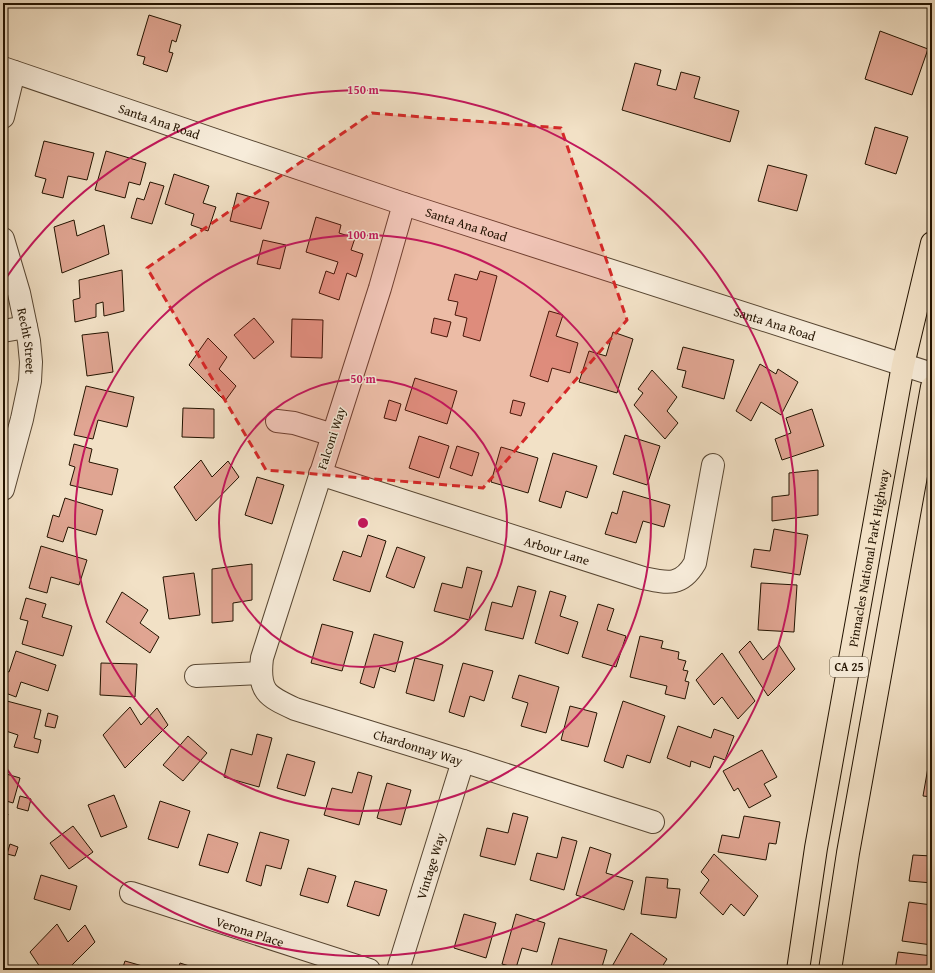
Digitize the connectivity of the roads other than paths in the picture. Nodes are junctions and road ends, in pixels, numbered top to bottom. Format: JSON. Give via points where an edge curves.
{"nodes":[{"id":1,"x":8,"y":70,"type":"edge"},
{"id":2,"x":3,"y":117,"type":"edge"},
{"id":3,"x":404,"y":204,"type":"junction"},
{"id":4,"x":3,"y":239,"type":"edge"},
{"id":5,"x":932,"y":242,"type":"edge"},
{"id":6,"x":26,"y":327,"type":"junction"},
{"id":7,"x":3,"y":331,"type":"edge"},
{"id":8,"x":903,"y":365,"type":"junction"},
{"id":9,"x":932,"y":374,"type":"edge"},
{"id":10,"x":932,"y":387,"type":"edge"},
{"id":11,"x":277,"y":421,"type":"dead end"},
{"id":12,"x":333,"y":435,"type":"junction"},
{"id":13,"x":713,"y":465,"type":"dead end"},
{"id":14,"x":320,"y":474,"type":"junction"},
{"id":15,"x":3,"y":489,"type":"edge"},
{"id":16,"x":260,"y":673,"type":"junction"},
{"id":17,"x":196,"y":676,"type":"dead end"},
{"id":18,"x":463,"y":761,"type":"junction"},
{"id":19,"x":653,"y":822,"type":"dead end"},
{"id":20,"x":131,"y":893,"type":"dead end"},
{"id":21,"x":369,"y":970,"type":"edge"},
{"id":22,"x":398,"y":970,"type":"edge"},
{"id":23,"x":798,"y":970,"type":"edge"},
{"id":24,"x":830,"y":970,"type":"edge"}],
"edges":[{"from":1,"to":2,"type":"street"},
{"from":1,"to":3,"type":"street","name":"Santa Ana Road"},
{"from":3,"to":8,"type":"street","name":"Santa Ana Road"},
{"from":3,"to":12,"type":"street","name":"Falconi Way"},
{"from":4,"to":6,"type":"street","name":"Recht Street","via":[[20,293]]},
{"from":5,"to":8,"type":"main road","name":"Pinnacles National Park Highway","number":"CA 25"},
{"from":6,"to":7,"type":"street"},
{"from":6,"to":15,"type":"street","name":"Recht Street","via":[[32,362],[30,382]]},
{"from":8,"to":9,"type":"street","name":"Santa Ana Road"},
{"from":8,"to":23,"type":"main road","name":"Pinnacles National Park Highway","number":"CA 25","via":[[816,848]]},
{"from":10,"to":24,"type":"main road","number":"CA 25","via":[[848,853]]},
{"from":11,"to":12,"type":"street","via":[[294,423]]},
{"from":12,"to":14,"type":"street","name":"Falconi Way"},
{"from":13,"to":14,"type":"street","name":"Arbour Lane","via":[[695,563],[683,577],[676,581],[663,582],[643,578]]},
{"from":14,"to":16,"type":"street","name":"Falconi Way","via":[[262,658]]},
{"from":16,"to":17,"type":"street"},
{"from":16,"to":18,"type":"street","name":"Chardonnay Way","via":[[263,687],[268,693],[295,709]]},
{"from":18,"to":19,"type":"street","name":"Chardonnay Way"},
{"from":18,"to":22,"type":"street","name":"Vintage Way"},
{"from":20,"to":21,"type":"street","name":"Verona Place"}]}
